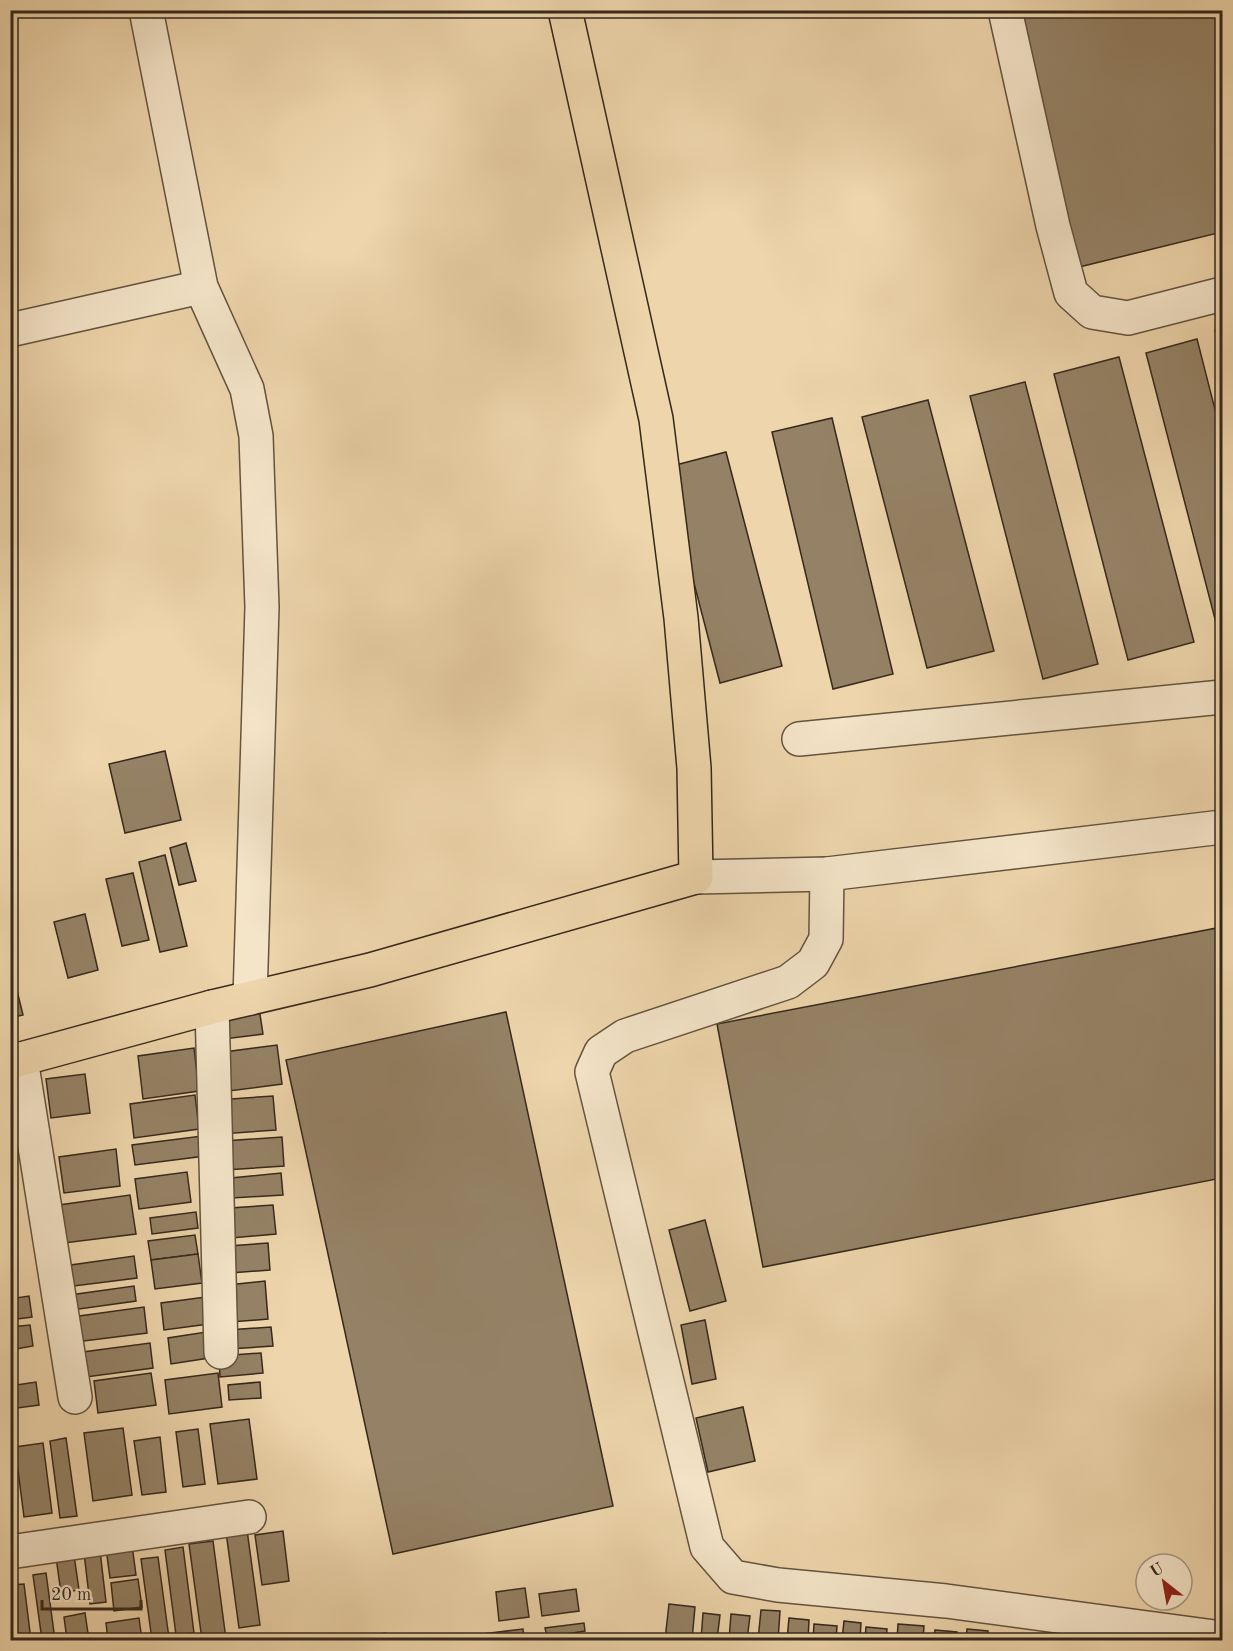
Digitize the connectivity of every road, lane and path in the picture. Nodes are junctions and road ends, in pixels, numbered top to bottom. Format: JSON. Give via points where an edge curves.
{"nodes":[{"id":1,"x":146,"y":10,"type":"edge"},
{"id":2,"x":565,"y":10,"type":"edge"},
{"id":3,"x":1005,"y":10,"type":"edge"},
{"id":4,"x":201,"y":287,"type":"junction"},
{"id":5,"x":1222,"y":294,"type":"edge"},
{"id":6,"x":10,"y":330,"type":"edge"},
{"id":7,"x":1222,"y":697,"type":"edge"},
{"id":8,"x":799,"y":739,"type":"dead end"},
{"id":9,"x":1222,"y":827,"type":"edge"},
{"id":10,"x":827,"y":874,"type":"junction"},
{"id":11,"x":696,"y":877,"type":"junction"},
{"id":12,"x":262,"y":995,"type":"junction"},
{"id":13,"x":212,"y":1007,"type":"junction"},
{"id":14,"x":16,"y":1060,"type":"edge"},
{"id":15,"x":221,"y":1352,"type":"dead end"},
{"id":16,"x":75,"y":1397,"type":"dead end"},
{"id":17,"x":249,"y":1517,"type":"dead end"},
{"id":18,"x":10,"y":1552,"type":"edge"},
{"id":19,"x":1222,"y":1638,"type":"edge"}],
"edges":[{"from":1,"to":4,"type":"street"},
{"from":2,"to":11,"type":"main road","via":[[656,419],[681,618],[694,768]]},
{"from":3,"to":5,"type":"street","via":[[1071,293],[1092,312],[1128,318]]},
{"from":4,"to":6,"type":"street"},
{"from":4,"to":12,"type":"street","via":[[247,389],[256,436],[262,607]]},
{"from":7,"to":8,"type":"street"},
{"from":9,"to":10,"type":"street"},
{"from":10,"to":11,"type":"street"},
{"from":10,"to":19,"type":"street","via":[[826,939],[813,963],[788,982],[626,1036],[601,1052],[592,1072],[707,1547],[733,1577],[778,1585],[946,1601]]},
{"from":11,"to":12,"type":"main road"},
{"from":12,"to":13,"type":"main road"},
{"from":13,"to":14,"type":"main road"},
{"from":13,"to":15,"type":"street"},
{"from":14,"to":16,"type":"street"},
{"from":17,"to":18,"type":"street"}]}
